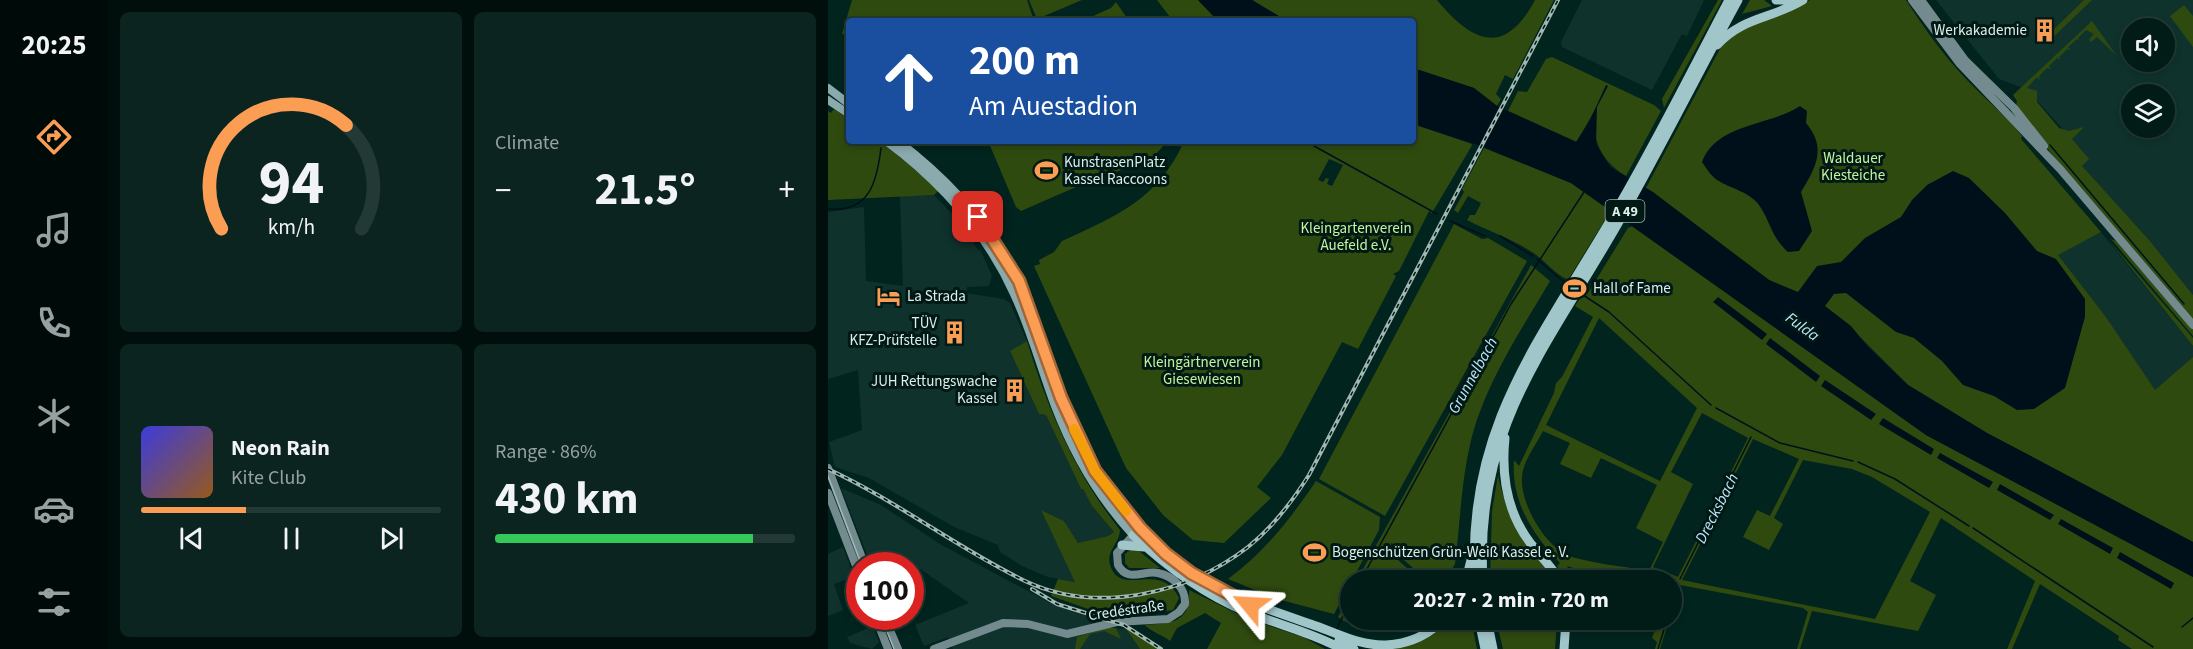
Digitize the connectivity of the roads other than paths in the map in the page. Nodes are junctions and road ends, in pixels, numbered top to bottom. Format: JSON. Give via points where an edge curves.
{"nodes":[{"id":1,"x":1729,"y":0,"type":"edge"},
{"id":2,"x":1738,"y":0,"type":"edge"},
{"id":3,"x":1776,"y":0,"type":"edge"},
{"id":4,"x":1791,"y":0,"type":"edge"},
{"id":5,"x":1803,"y":0,"type":"edge"},
{"id":6,"x":1912,"y":0,"type":"edge"},
{"id":7,"x":1921,"y":0,"type":"edge"},
{"id":8,"x":1707,"y":56,"type":"junction"},
{"id":9,"x":828,"y":88,"type":"edge"},
{"id":10,"x":828,"y":100,"type":"edge"},
{"id":11,"x":846,"y":102,"type":"edge"},
{"id":12,"x":1677,"y":105,"type":"junction"},
{"id":13,"x":846,"y":112,"type":"edge"},
{"id":14,"x":890,"y":144,"type":"edge"},
{"id":15,"x":901,"y":144,"type":"edge"},
{"id":16,"x":2060,"y":170,"type":"junction"},
{"id":17,"x":1560,"y":309,"type":"junction"},
{"id":18,"x":2193,"y":325,"type":"edge"},
{"id":19,"x":1508,"y":418,"type":"junction"},
{"id":20,"x":828,"y":468,"type":"edge"},
{"id":21,"x":831,"y":482,"type":"edge"},
{"id":22,"x":828,"y":493,"type":"edge"},
{"id":23,"x":844,"y":522,"type":"junction"},
{"id":24,"x":1136,"y":531,"type":"junction"},
{"id":25,"x":1475,"y":543,"type":"junction"},
{"id":26,"x":1122,"y":545,"type":"junction"},
{"id":27,"x":1146,"y":547,"type":"junction"},
{"id":28,"x":853,"y":552,"type":"edge"},
{"id":29,"x":858,"y":552,"type":"edge"},
{"id":30,"x":1468,"y":570,"type":"edge"},
{"id":31,"x":1475,"y":570,"type":"edge"},
{"id":32,"x":1483,"y":570,"type":"edge"},
{"id":33,"x":1552,"y":570,"type":"edge"},
{"id":34,"x":881,"y":630,"type":"edge"},
{"id":35,"x":885,"y":630,"type":"edge"},
{"id":36,"x":1430,"y":630,"type":"edge"},
{"id":37,"x":1481,"y":630,"type":"edge"},
{"id":38,"x":1489,"y":630,"type":"edge"},
{"id":39,"x":1565,"y":630,"type":"edge"},
{"id":40,"x":1571,"y":630,"type":"edge"},
{"id":41,"x":1324,"y":634,"type":"junction"},
{"id":42,"x":1342,"y":644,"type":"edge"},
{"id":43,"x":887,"y":645,"type":"edge"},
{"id":44,"x":898,"y":649,"type":"edge"},
{"id":45,"x":934,"y":649,"type":"edge"},
{"id":46,"x":1354,"y":649,"type":"edge"},
{"id":47,"x":1485,"y":649,"type":"edge"},
{"id":48,"x":1492,"y":649,"type":"edge"},
{"id":49,"x":1564,"y":649,"type":"edge"},
{"id":50,"x":1570,"y":649,"type":"edge"}],
"edges":[{"from":1,"to":12,"type":"highway","number":"A 49"},
{"from":2,"to":8,"type":"highway","number":"A 49"},
{"from":3,"to":4,"type":"highway"},
{"from":5,"to":8,"type":"highway","via":[[1743,23]]},
{"from":6,"to":16,"type":"main road","via":[[1960,64]]},
{"from":7,"to":16,"type":"main road","via":[[1965,60],[2026,122]]},
{"from":8,"to":12,"type":"highway","number":"A 49"},
{"from":9,"to":11,"type":"main road"},
{"from":10,"to":13,"type":"main road"},
{"from":12,"to":17,"type":"highway","number":"A 49","via":[[1617,226]]},
{"from":14,"to":24,"type":"main road","via":[[944,190],[998,262],[1022,312],[1073,445],[1110,508]]},
{"from":15,"to":24,"type":"main road","via":[[958,194],[1011,266],[1076,434],[1095,471]]},
{"from":16,"to":18,"type":"main road"},
{"from":17,"to":19,"type":"highway","number":"A 49"},
{"from":17,"to":25,"type":"highway","number":"A 49","via":[[1516,380],[1492,438]]},
{"from":19,"to":32,"type":"highway","number":"A 49","via":[[1485,507]]},
{"from":19,"to":33,"type":"highway","via":[[1504,466],[1510,503],[1523,532]]},
{"from":20,"to":21,"type":"main road"},
{"from":21,"to":23,"type":"main road"},
{"from":22,"to":23,"type":"main road"},
{"from":23,"to":28,"type":"main road"},
{"from":23,"to":29,"type":"main road"},
{"from":24,"to":26,"type":"main road"},
{"from":24,"to":27,"type":"highway"},
{"from":24,"to":41,"type":"highway","via":[[1191,573],[1250,605]]},
{"from":25,"to":30,"type":"highway"},
{"from":25,"to":31,"type":"highway","number":"A 49"},
{"from":26,"to":27,"type":"highway"},
{"from":26,"to":45,"type":"main road","name":"Credéstraße","via":[[1117,562],[1126,574],[1156,572],[1182,588],[1185,604],[1174,616],[1099,625],[1067,634],[1028,624],[1003,623]]},
{"from":27,"to":41,"type":"highway","via":[[1208,593],[1248,612]]},
{"from":34,"to":43,"type":"main road"},
{"from":35,"to":43,"type":"main road"},
{"from":36,"to":42,"type":"highway","via":[[1399,644]]},
{"from":37,"to":47,"type":"highway"},
{"from":38,"to":48,"type":"highway"},
{"from":39,"to":49,"type":"highway"},
{"from":40,"to":50,"type":"highway"},
{"from":41,"to":42,"type":"highway"},
{"from":42,"to":46,"type":"highway"},
{"from":43,"to":44,"type":"main road"}]}
